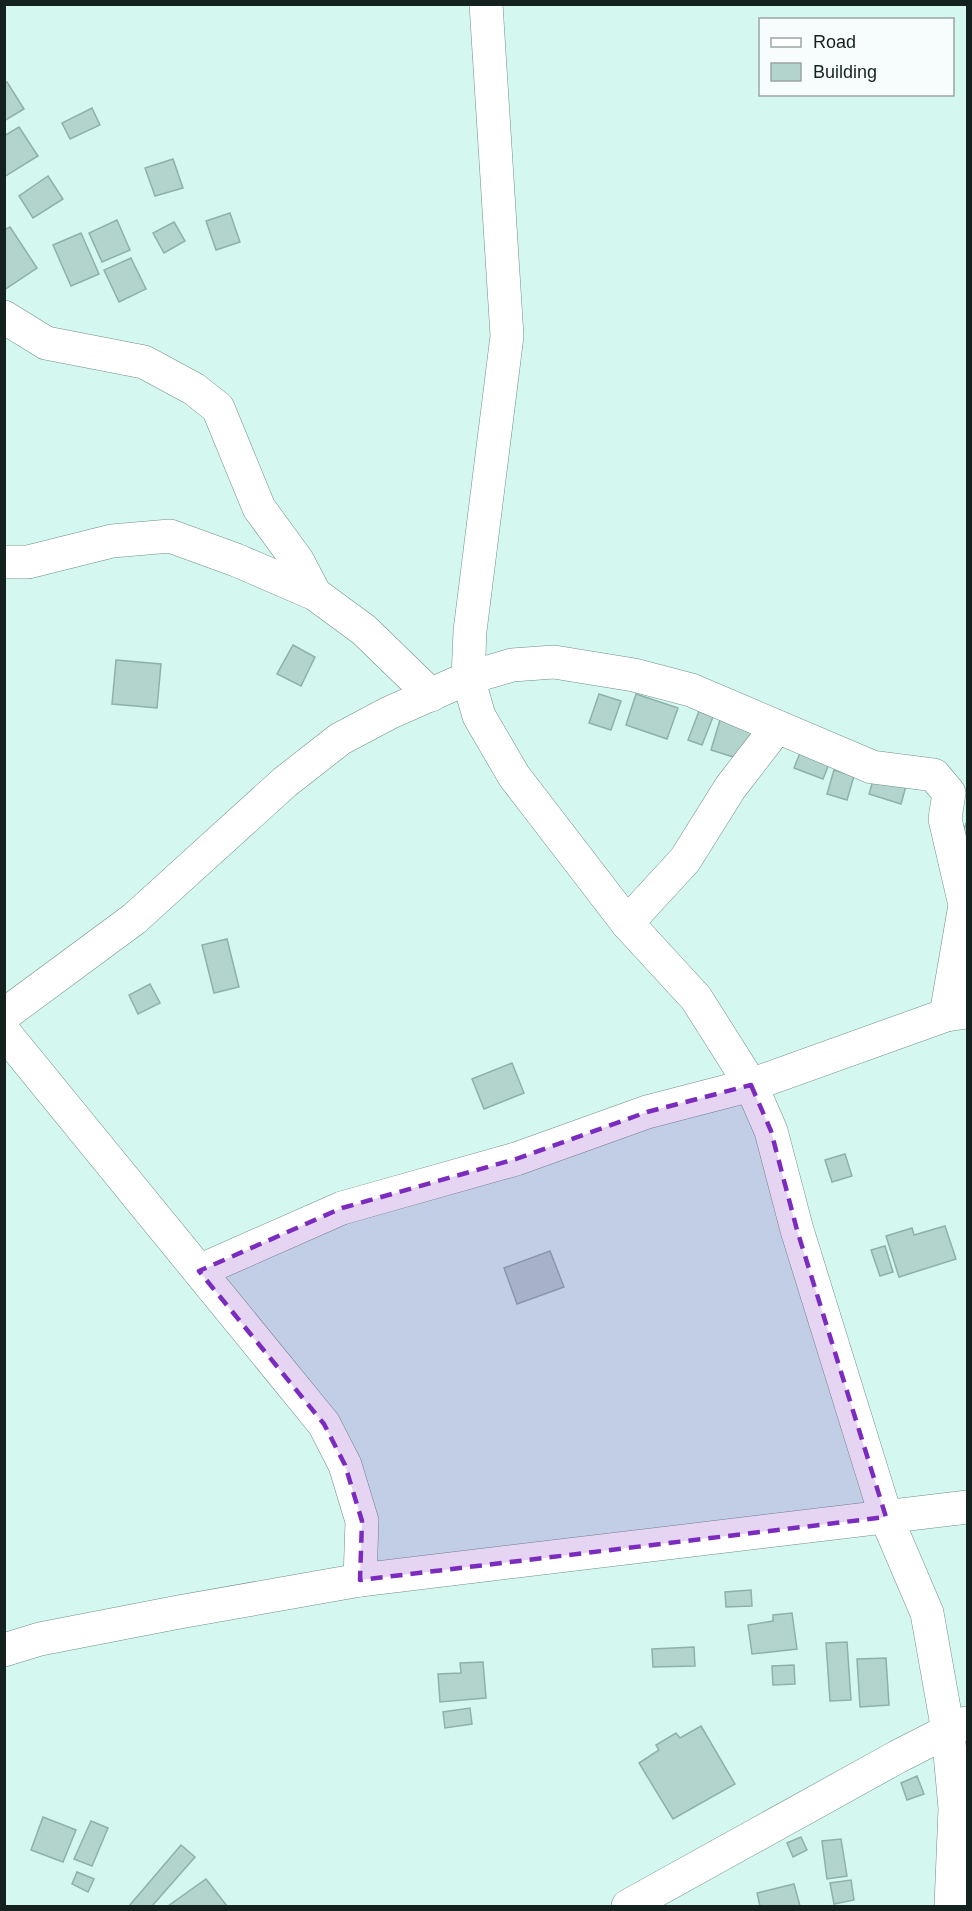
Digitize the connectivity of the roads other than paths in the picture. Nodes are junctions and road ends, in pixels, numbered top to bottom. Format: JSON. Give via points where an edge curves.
{"nodes":[{"id":1,"x":486,"y":4,"type":"edge"},
{"id":2,"x":4,"y":317,"type":"edge"},
{"id":3,"x":4,"y":562,"type":"edge"},
{"id":4,"x":315,"y":594,"type":"junction"},
{"id":5,"x":468,"y":678,"type":"junction"},
{"id":6,"x":431,"y":695,"type":"junction"},
{"id":7,"x":777,"y":727,"type":"junction"},
{"id":8,"x":627,"y":923,"type":"junction"},
{"id":9,"x":957,"y":1013,"type":"edge"},
{"id":10,"x":4,"y":1015,"type":"edge"},
{"id":11,"x":4,"y":1032,"type":"edge"},
{"id":12,"x":751,"y":1085,"type":"junction"},
{"id":13,"x":199,"y":1271,"type":"junction"},
{"id":14,"x":968,"y":1507,"type":"edge"},
{"id":15,"x":886,"y":1517,"type":"junction"},
{"id":16,"x":360,"y":1580,"type":"junction"},
{"id":17,"x":4,"y":1650,"type":"edge"},
{"id":18,"x":958,"y":1727,"type":"edge"},
{"id":19,"x":628,"y":1906,"type":"edge"},
{"id":20,"x":951,"y":1906,"type":"edge"}],
"edges":[{"from":1,"to":5,"type":"street","via":[[507,336],[470,631]]},
{"from":2,"to":4,"type":"street","via":[[46,343],[144,362],[194,389],[218,408],[259,508],[297,560]]},
{"from":3,"to":4,"type":"street","via":[[28,562],[112,541],[170,536]]},
{"from":4,"to":6,"type":"street","via":[[364,630]]},
{"from":5,"to":6,"type":"street"},
{"from":5,"to":7,"type":"street","via":[[512,665],[554,662],[634,675],[691,690]]},
{"from":5,"to":8,"type":"street","via":[[479,716],[514,776]]},
{"from":6,"to":10,"type":"street","via":[[340,739],[285,782],[134,919]]},
{"from":7,"to":8,"type":"street","via":[[730,788],[685,860]]},
{"from":7,"to":9,"type":"street","via":[[872,767],[934,775],[949,793],[945,819],[964,905]]},
{"from":8,"to":12,"type":"street","via":[[696,998]]},
{"from":9,"to":12,"type":"street"},
{"from":11,"to":13,"type":"street"},
{"from":12,"to":13,"type":"street","via":[[647,1112],[516,1159],[342,1208]]},
{"from":12,"to":15,"type":"street","via":[[771,1131],[797,1230]]},
{"from":13,"to":16,"type":"street","via":[[324,1424],[345,1465],[362,1521]]},
{"from":14,"to":15,"type":"street"},
{"from":15,"to":16,"type":"street"},
{"from":15,"to":18,"type":"street","via":[[927,1613]]},
{"from":16,"to":17,"type":"street","via":[[40,1639]]},
{"from":18,"to":19,"type":"street"},
{"from":18,"to":20,"type":"street"}]}
